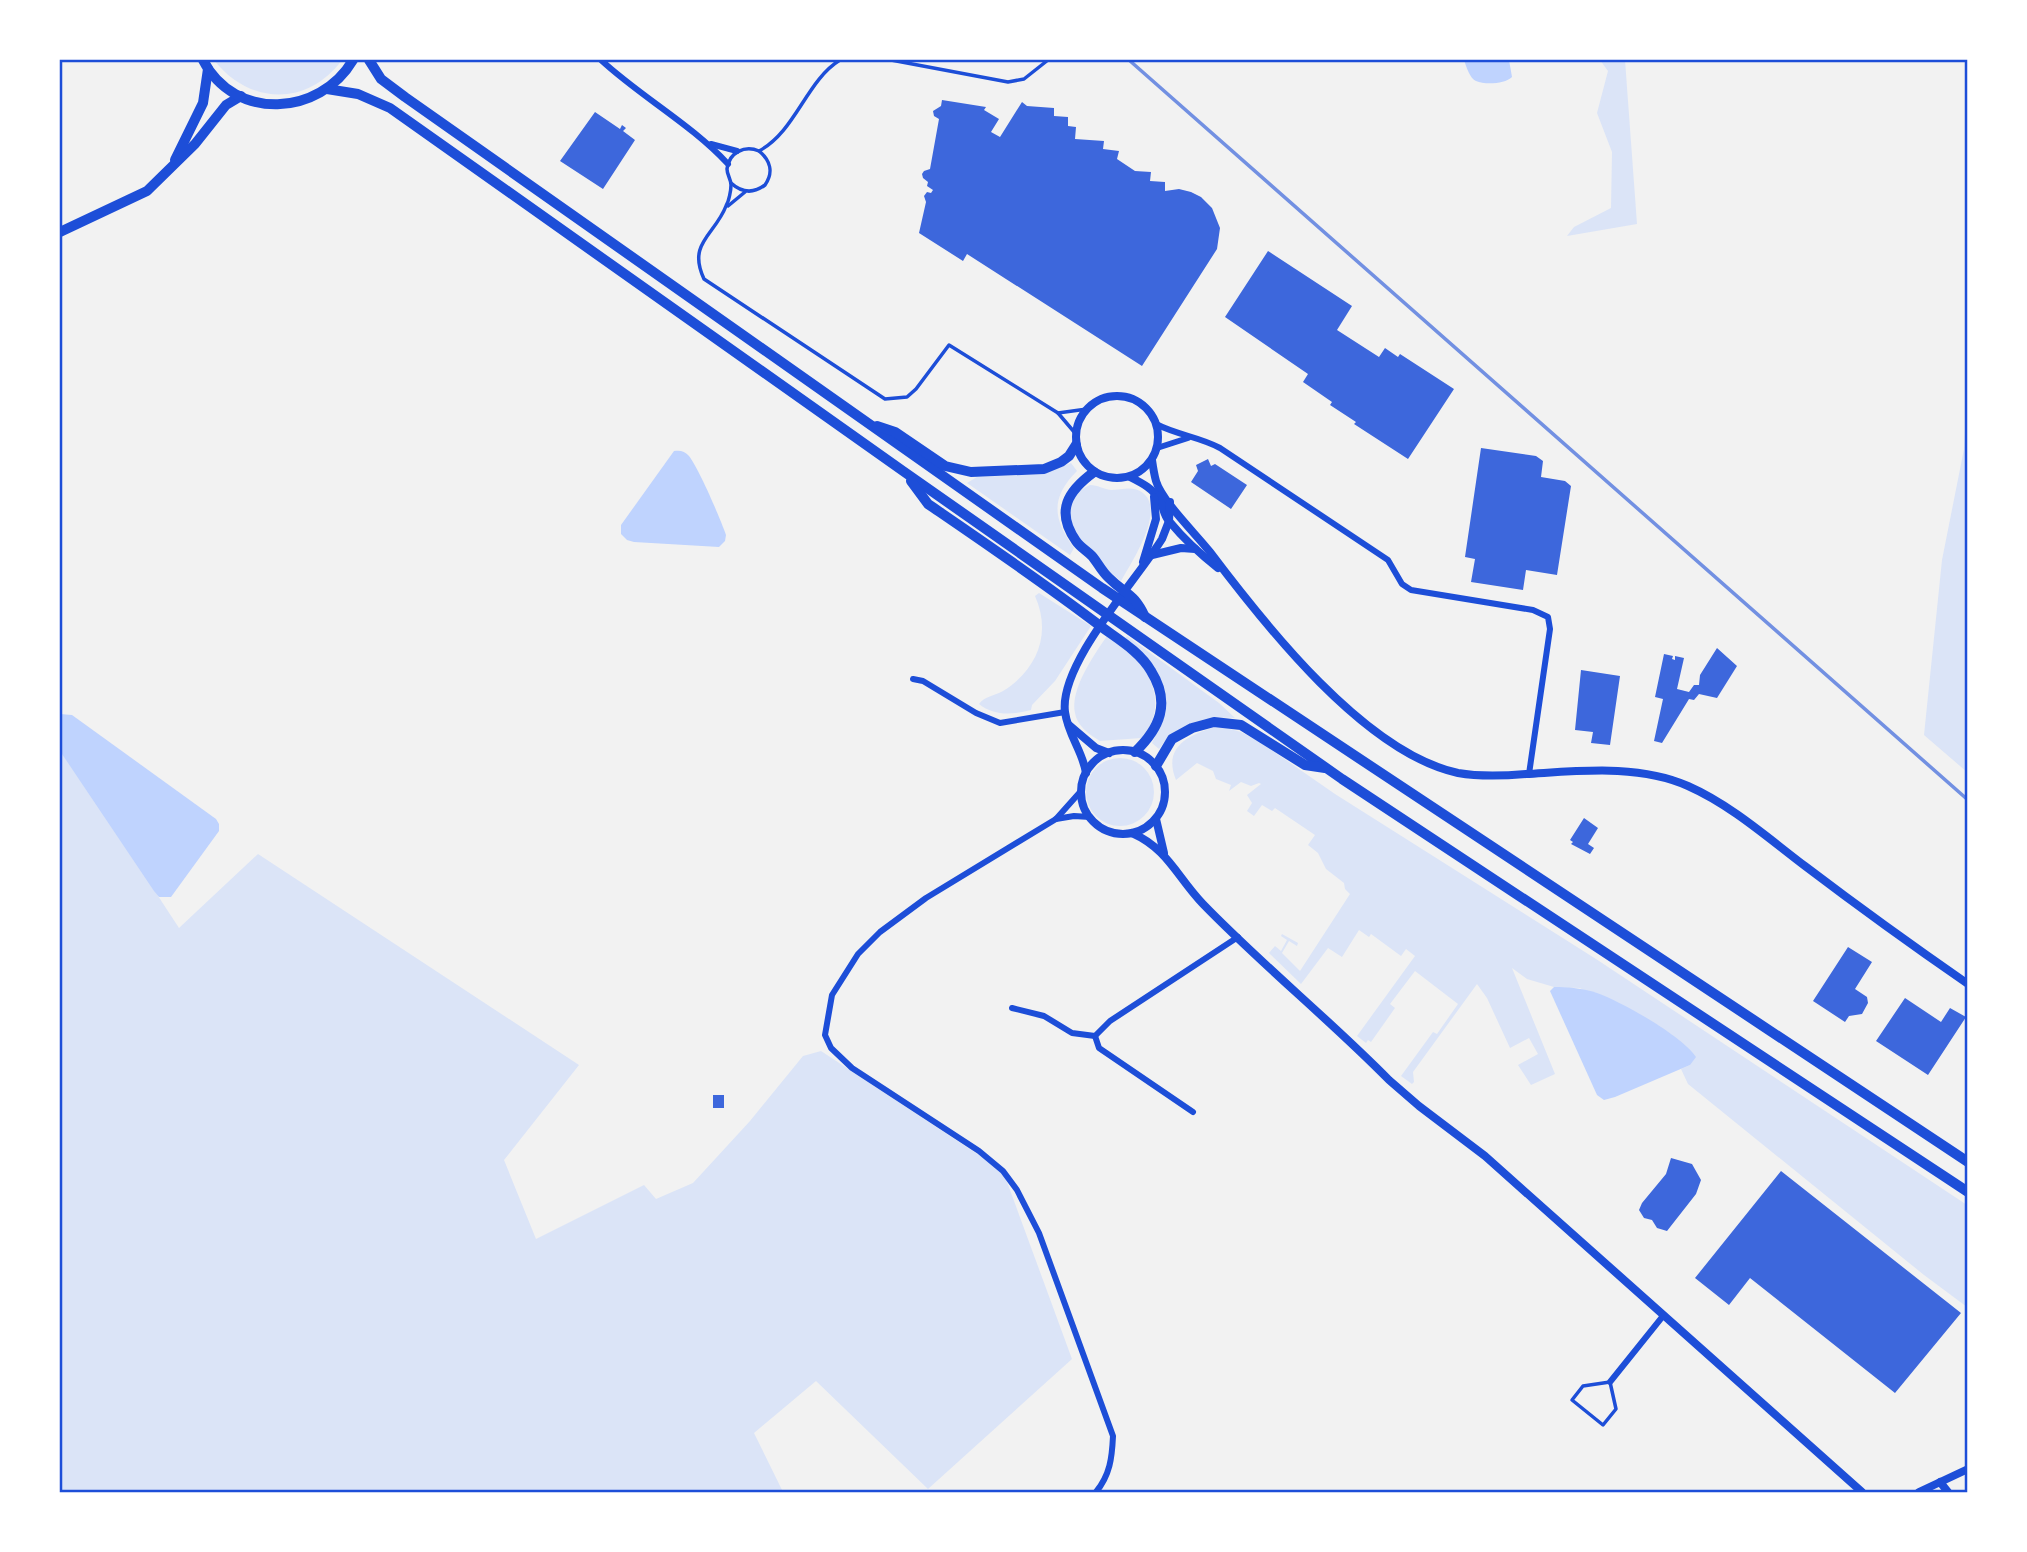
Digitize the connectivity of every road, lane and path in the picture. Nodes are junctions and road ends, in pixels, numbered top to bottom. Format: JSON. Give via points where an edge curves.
{"nodes":[{"id":1,"x":353,"y":60,"type":"edge"},
{"id":2,"x":369,"y":60,"type":"edge"},
{"id":3,"x":601,"y":60,"type":"edge"},
{"id":4,"x":840,"y":60,"type":"edge"},
{"id":5,"x":891,"y":60,"type":"edge"},
{"id":6,"x":1048,"y":60,"type":"edge"},
{"id":7,"x":206,"y":64,"type":"edge"},
{"id":8,"x":327,"y":89,"type":"junction"},
{"id":9,"x":241,"y":96,"type":"junction"},
{"id":10,"x":710,"y":143,"type":"junction"},
{"id":11,"x":759,"y":150,"type":"junction"},
{"id":12,"x":737,"y":151,"type":"junction"},
{"id":13,"x":729,"y":162,"type":"junction"},
{"id":14,"x":173,"y":164,"type":"junction"},
{"id":15,"x":731,"y":183,"type":"junction"},
{"id":16,"x":744,"y":192,"type":"junction"},
{"id":17,"x":726,"y":207,"type":"junction"},
{"id":18,"x":60,"y":232,"type":"edge"},
{"id":19,"x":1087,"y":409,"type":"junction"},
{"id":20,"x":1058,"y":413,"type":"junction"},
{"id":21,"x":865,"y":422,"type":"junction"},
{"id":22,"x":1156,"y":424,"type":"junction"},
{"id":23,"x":1188,"y":438,"type":"junction"},
{"id":24,"x":1076,"y":439,"type":"junction"},
{"id":25,"x":1157,"y":448,"type":"junction"},
{"id":26,"x":1152,"y":460,"type":"junction"},
{"id":27,"x":903,"y":471,"type":"junction"},
{"id":28,"x":1094,"y":472,"type":"junction"},
{"id":29,"x":1130,"y":477,"type":"junction"},
{"id":30,"x":1152,"y":491,"type":"junction"},
{"id":31,"x":1170,"y":502,"type":"junction"},
{"id":32,"x":1169,"y":521,"type":"junction"},
{"id":33,"x":1195,"y":549,"type":"junction"},
{"id":34,"x":1152,"y":555,"type":"junction"},
{"id":35,"x":1141,"y":568,"type":"junction"},
{"id":36,"x":1224,"y":573,"type":"junction"},
{"id":37,"x":1145,"y":617,"type":"junction"},
{"id":38,"x":913,"y":679,"type":"dead end"},
{"id":39,"x":1065,"y":712,"type":"junction"},
{"id":40,"x":1069,"y":725,"type":"junction"},
{"id":41,"x":1135,"y":752,"type":"junction"},
{"id":42,"x":1109,"y":753,"type":"junction"},
{"id":43,"x":1156,"y":766,"type":"junction"},
{"id":44,"x":1328,"y":768,"type":"junction"},
{"id":45,"x":1086,"y":773,"type":"junction"},
{"id":46,"x":1529,"y":774,"type":"junction"},
{"id":47,"x":1082,"y":791,"type":"junction"},
{"id":48,"x":1090,"y":817,"type":"junction"},
{"id":49,"x":1056,"y":819,"type":"junction"},
{"id":50,"x":1156,"y":819,"type":"junction"},
{"id":51,"x":1132,"y":833,"type":"junction"},
{"id":52,"x":1164,"y":854,"type":"junction"},
{"id":53,"x":1238,"y":937,"type":"junction"},
{"id":54,"x":1968,"y":985,"type":"edge"},
{"id":55,"x":1012,"y":1008,"type":"dead end"},
{"id":56,"x":1095,"y":1036,"type":"junction"},
{"id":57,"x":1193,"y":1112,"type":"dead end"},
{"id":58,"x":1968,"y":1162,"type":"edge"},
{"id":59,"x":1968,"y":1192,"type":"edge"},
{"id":60,"x":1662,"y":1316,"type":"junction"},
{"id":61,"x":1610,"y":1382,"type":"junction"},
{"id":62,"x":1968,"y":1469,"type":"edge"},
{"id":63,"x":1940,"y":1482,"type":"junction"},
{"id":64,"x":1097,"y":1493,"type":"edge"},
{"id":65,"x":1862,"y":1493,"type":"edge"},
{"id":66,"x":1919,"y":1493,"type":"edge"},
{"id":67,"x":1948,"y":1493,"type":"edge"}],
"edges":[{"from":1,"to":8,"type":"main road"},
{"from":2,"to":21,"type":"main road","via":[[381,79],[405,97]]},
{"from":3,"to":10,"type":"street"},
{"from":4,"to":11,"type":"lane","via":[[828,68],[769,145]]},
{"from":5,"to":6,"type":"lane","via":[[1008,82],[1024,79]]},
{"from":7,"to":9,"type":"main road","via":[[223,85]]},
{"from":7,"to":14,"type":"main road","via":[[203,103]]},
{"from":8,"to":9,"type":"main road","via":[[307,100],[285,104]]},
{"from":8,"to":27,"type":"main road","via":[[358,94],[390,108]]},
{"from":9,"to":14,"type":"main road","via":[[226,105]]},
{"from":10,"to":12,"type":"street"},
{"from":10,"to":13,"type":"street"},
{"from":11,"to":12,"type":"lane"},
{"from":11,"to":16,"type":"lane","via":[[771,168],[768,179],[760,189]]},
{"from":12,"to":13,"type":"lane"},
{"from":13,"to":15,"type":"lane"},
{"from":14,"to":18,"type":"main road","via":[[147,191]]},
{"from":15,"to":16,"type":"lane"},
{"from":15,"to":17,"type":"lane"},
{"from":16,"to":17,"type":"lane"},
{"from":17,"to":20,"type":"lane","via":[[700,245],[698,260],[704,279],[885,399],[907,397],[949,345]]},
{"from":19,"to":20,"type":"lane"},
{"from":19,"to":22,"type":"street","via":[[1111,395],[1126,396],[1143,405]]},
{"from":19,"to":24,"type":"street"},
{"from":20,"to":24,"type":"lane"},
{"from":21,"to":24,"type":"main road","via":[[895,432],[946,466],[971,472],[1061,463]]},
{"from":21,"to":37,"type":"main road"},
{"from":22,"to":23,"type":"street"},
{"from":22,"to":25,"type":"street"},
{"from":23,"to":25,"type":"street"},
{"from":23,"to":46,"type":"street","via":[[1220,448],[1388,560],[1411,590],[1533,610],[1548,617]]},
{"from":24,"to":28,"type":"street","via":[[1082,459]]},
{"from":25,"to":26,"type":"street"},
{"from":26,"to":29,"type":"street"},
{"from":26,"to":31,"type":"street","via":[[1157,483]]},
{"from":27,"to":41,"type":"main road","via":[[929,504],[1142,658],[1153,673],[1162,709],[1152,735]]},
{"from":27,"to":44,"type":"main road"},
{"from":28,"to":29,"type":"street","via":[[1107,478]]},
{"from":28,"to":37,"type":"main road","via":[[1067,500],[1068,527],[1108,578],[1138,601]]},
{"from":29,"to":30,"type":"street"},
{"from":30,"to":32,"type":"street"},
{"from":30,"to":35,"type":"street","via":[[1156,519]]},
{"from":31,"to":32,"type":"street"},
{"from":31,"to":36,"type":"street"},
{"from":32,"to":33,"type":"street"},
{"from":32,"to":34,"type":"street"},
{"from":33,"to":34,"type":"street"},
{"from":33,"to":36,"type":"street"},
{"from":34,"to":35,"type":"street"},
{"from":35,"to":39,"type":"street","via":[[1073,670]]},
{"from":36,"to":46,"type":"street","via":[[1291,653],[1371,729],[1399,748],[1457,772]]},
{"from":37,"to":58,"type":"main road"},
{"from":38,"to":39,"type":"street","via":[[1000,723]]},
{"from":39,"to":40,"type":"street"},
{"from":40,"to":42,"type":"street"},
{"from":40,"to":45,"type":"street"},
{"from":41,"to":42,"type":"street"},
{"from":41,"to":43,"type":"street"},
{"from":42,"to":45,"type":"street"},
{"from":43,"to":44,"type":"main road","via":[[1172,739],[1214,722],[1241,725],[1305,765]]},
{"from":43,"to":50,"type":"street","via":[[1166,792]]},
{"from":44,"to":59,"type":"main road"},
{"from":45,"to":47,"type":"street"},
{"from":46,"to":54,"type":"street","via":[[1616,771],[1687,785],[1739,816]]},
{"from":47,"to":48,"type":"street"},
{"from":47,"to":49,"type":"street"},
{"from":48,"to":49,"type":"street"},
{"from":48,"to":51,"type":"street","via":[[1109,831]]},
{"from":49,"to":64,"type":"street","via":[[926,898],[880,932],[858,954],[832,995],[825,1035],[831,1048],[852,1068],[979,1151],[1017,1190],[1039,1233],[1113,1436],[1112,1460]]},
{"from":50,"to":51,"type":"street"},
{"from":50,"to":52,"type":"street"},
{"from":51,"to":52,"type":"street"},
{"from":52,"to":53,"type":"street","via":[[1202,903]]},
{"from":53,"to":56,"type":"street","via":[[1110,1021]]},
{"from":53,"to":60,"type":"street","via":[[1409,1097],[1485,1156]]},
{"from":55,"to":56,"type":"street","via":[[1044,1016],[1072,1033]]},
{"from":56,"to":57,"type":"street","via":[[1099,1048]]},
{"from":60,"to":61,"type":"street"},
{"from":60,"to":65,"type":"street"},
{"from":61,"to":61,"type":"lane","via":[[1583,1386],[1572,1400],[1603,1425],[1616,1409]]},
{"from":62,"to":63,"type":"street"},
{"from":63,"to":66,"type":"street"},
{"from":63,"to":67,"type":"street"}]}
